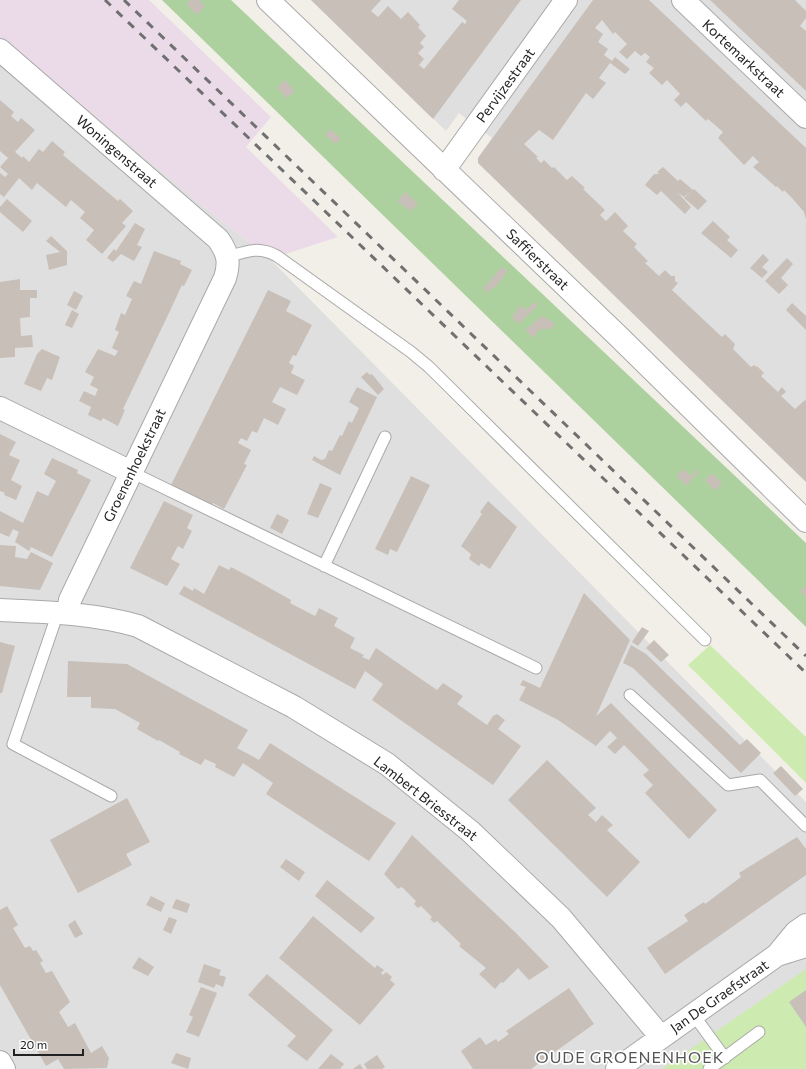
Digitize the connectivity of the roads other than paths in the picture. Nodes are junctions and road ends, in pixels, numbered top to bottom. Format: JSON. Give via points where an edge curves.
{"nodes":[{"id":1,"x":268,"y":0,"type":"edge"},
{"id":2,"x":566,"y":0,"type":"edge"},
{"id":3,"x":683,"y":0,"type":"edge"},
{"id":4,"x":0,"y":50,"type":"edge"},
{"id":5,"x":806,"y":117,"type":"edge"},
{"id":6,"x":444,"y":170,"type":"junction"},
{"id":7,"x":228,"y":257,"type":"junction"},
{"id":8,"x":0,"y":408,"type":"edge"},
{"id":9,"x":385,"y":437,"type":"dead end"},
{"id":10,"x":131,"y":472,"type":"junction"},
{"id":11,"x":806,"y":521,"type":"edge"},
{"id":12,"x":324,"y":566,"type":"junction"},
{"id":13,"x":0,"y":610,"type":"edge"},
{"id":14,"x":61,"y":612,"type":"junction"},
{"id":15,"x":705,"y":640,"type":"dead end"},
{"id":16,"x":536,"y":668,"type":"dead end"},
{"id":17,"x":630,"y":695,"type":"dead end"},
{"id":18,"x":111,"y":796,"type":"dead end"},
{"id":19,"x":806,"y":826,"type":"edge"},
{"id":20,"x":806,"y":925,"type":"edge"},
{"id":21,"x":806,"y":946,"type":"edge"},
{"id":22,"x":777,"y":955,"type":"junction"},
{"id":23,"x":694,"y":1014,"type":"junction"},
{"id":24,"x":759,"y":1032,"type":"dead end"},
{"id":25,"x":661,"y":1037,"type":"junction"},
{"id":26,"x":725,"y":1058,"type":"junction"},
{"id":27,"x":0,"y":1062,"type":"edge"},
{"id":28,"x":4,"y":1069,"type":"edge"},
{"id":29,"x":617,"y":1069,"type":"edge"},
{"id":30,"x":709,"y":1069,"type":"edge"}],
"edges":[{"from":1,"to":6,"type":"street","name":"Saffierstraat"},
{"from":2,"to":6,"type":"street","name":"Pervijzestraat"},
{"from":3,"to":5,"type":"street","name":"Kortemarkstraat"},
{"from":4,"to":7,"type":"street","name":"Woningenstraat","via":[[218,239]]},
{"from":6,"to":11,"type":"street","name":"Saffierstraat"},
{"from":7,"to":10,"type":"street","name":"Groenenhoekstraat","via":[[225,278]]},
{"from":7,"to":15,"type":"lane","via":[[246,251],[266,250],[412,352]]},
{"from":8,"to":10,"type":"street"},
{"from":9,"to":12,"type":"lane"},
{"from":10,"to":12,"type":"lane"},
{"from":10,"to":14,"type":"street","name":"Groenenhoekstraat","via":[[70,600]]},
{"from":12,"to":16,"type":"lane"},
{"from":13,"to":14,"type":"street"},
{"from":14,"to":18,"type":"lane","via":[[54,624],[12,744]]},
{"from":14,"to":25,"type":"street","name":"Lambert Briesstraat","via":[[138,626],[294,707],[387,764],[470,831],[561,918]]},
{"from":17,"to":19,"type":"lane","via":[[728,785],[760,780]]},
{"from":20,"to":22,"type":"street","via":[[796,932]]},
{"from":21,"to":22,"type":"street","name":"Jan De Graefstraat"},
{"from":22,"to":23,"type":"street","name":"Jan De Graefstraat"},
{"from":23,"to":25,"type":"street","name":"Jan De Graefstraat"},
{"from":23,"to":26,"type":"lane"},
{"from":24,"to":26,"type":"lane"},
{"from":25,"to":29,"type":"street","name":"Jan De Graefstraat"},
{"from":26,"to":30,"type":"lane"},
{"from":27,"to":28,"type":"street"}]}
